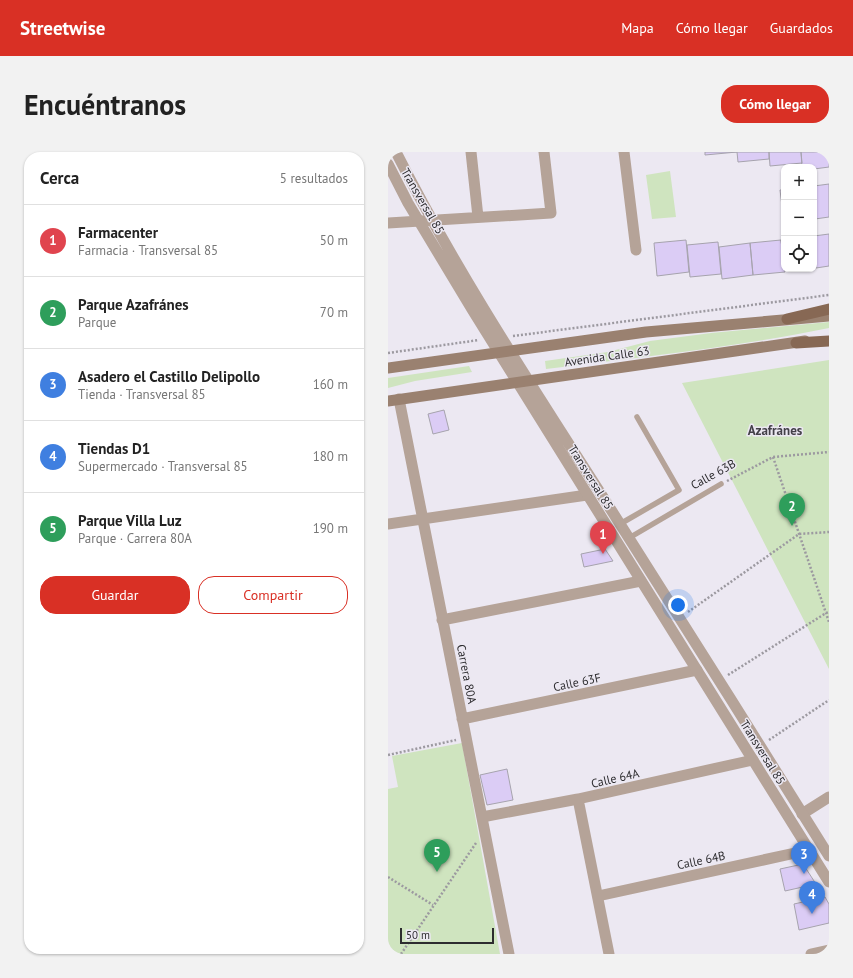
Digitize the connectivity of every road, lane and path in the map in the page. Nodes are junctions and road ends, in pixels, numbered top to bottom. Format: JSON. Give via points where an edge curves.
{"nodes":[{"id":1,"x":396,"y":152,"type":"edge"},
{"id":2,"x":471,"y":152,"type":"edge"},
{"id":3,"x":544,"y":152,"type":"edge"},
{"id":4,"x":624,"y":152,"type":"edge"},
{"id":5,"x":388,"y":164,"type":"edge"},
{"id":6,"x":478,"y":218,"type":"junction"},
{"id":7,"x":431,"y":220,"type":"junction"},
{"id":8,"x":419,"y":221,"type":"junction"},
{"id":9,"x":388,"y":223,"type":"edge"},
{"id":10,"x":636,"y":250,"type":"dead end"},
{"id":11,"x":829,"y":295,"type":"edge"},
{"id":12,"x":829,"y":309,"type":"edge"},
{"id":13,"x":829,"y":316,"type":"edge"},
{"id":14,"x":787,"y":319,"type":"junction"},
{"id":15,"x":495,"y":338,"type":"junction"},
{"id":16,"x":829,"y":338,"type":"edge"},
{"id":17,"x":829,"y":341,"type":"edge"},
{"id":18,"x":796,"y":343,"type":"junction"},
{"id":19,"x":504,"y":352,"type":"junction"},
{"id":20,"x":388,"y":353,"type":"edge"},
{"id":21,"x":388,"y":368,"type":"edge"},
{"id":22,"x":528,"y":381,"type":"junction"},
{"id":23,"x":517,"y":382,"type":"junction"},
{"id":24,"x":393,"y":400,"type":"edge"},
{"id":25,"x":636,"y":417,"type":"dead end"},
{"id":26,"x":829,"y":452,"type":"edge"},
{"id":27,"x":773,"y":457,"type":"junction"},
{"id":28,"x":722,"y":484,"type":"joint"},
{"id":29,"x":587,"y":495,"type":"junction"},
{"id":30,"x":422,"y":519,"type":"junction"},
{"id":31,"x":388,"y":524,"type":"edge"},
{"id":32,"x":620,"y":524,"type":"junction"},
{"id":33,"x":829,"y":532,"type":"edge"},
{"id":34,"x":799,"y":534,"type":"junction"},
{"id":35,"x":629,"y":538,"type":"junction"},
{"id":36,"x":618,"y":544,"type":"junction"},
{"id":37,"x":641,"y":581,"type":"junction"},
{"id":38,"x":827,"y":613,"type":"edge"},
{"id":39,"x":678,"y":615,"type":"junction"},
{"id":40,"x":442,"y":620,"type":"junction"},
{"id":41,"x":829,"y":622,"type":"edge"},
{"id":42,"x":697,"y":670,"type":"junction"},
{"id":43,"x":719,"y":680,"type":"junction"},
{"id":44,"x":829,"y":700,"type":"edge"},
{"id":45,"x":462,"y":719,"type":"junction"},
{"id":46,"x":466,"y":738,"type":"junction"},
{"id":47,"x":760,"y":746,"type":"junction"},
{"id":48,"x":388,"y":755,"type":"edge"},
{"id":49,"x":753,"y":760,"type":"junction"},
{"id":50,"x":829,"y":797,"type":"edge"},
{"id":51,"x":578,"y":799,"type":"junction"},
{"id":52,"x":802,"y":814,"type":"junction"},
{"id":53,"x":482,"y":817,"type":"junction"},
{"id":54,"x":484,"y":831,"type":"junction"},
{"id":55,"x":798,"y":833,"type":"junction"},
{"id":56,"x":809,"y":850,"type":"junction"},
{"id":57,"x":829,"y":856,"type":"edge"},
{"id":58,"x":829,"y":875,"type":"edge"},
{"id":59,"x":388,"y":877,"type":"edge"},
{"id":60,"x":829,"y":882,"type":"edge"},
{"id":61,"x":598,"y":896,"type":"junction"},
{"id":62,"x":433,"y":905,"type":"junction"},
{"id":63,"x":829,"y":950,"type":"edge"},
{"id":64,"x":401,"y":954,"type":"edge"},
{"id":65,"x":509,"y":954,"type":"edge"},
{"id":66,"x":609,"y":954,"type":"edge"},
{"id":67,"x":811,"y":954,"type":"edge"}],
"edges":[{"from":1,"to":7,"type":"street","name":"Transversal 85"},
{"from":2,"to":6,"type":"street"},
{"from":3,"to":6,"type":"street","via":[[550,213]]},
{"from":4,"to":10,"type":"street"},
{"from":5,"to":8,"type":"street","name":"Transversal 85"},
{"from":6,"to":7,"type":"street"},
{"from":7,"to":8,"type":"street"},
{"from":7,"to":15,"type":"street","name":"Transversal 85"},
{"from":8,"to":9,"type":"street"},
{"from":8,"to":15,"type":"street","name":"Transversal 85"},
{"from":11,"to":15,"type":"path"},
{"from":12,"to":14,"type":"main road"},
{"from":13,"to":14,"type":"main road","name":"Avenida Calle 63"},
{"from":14,"to":19,"type":"main road","name":"Avenida Calle 63","via":[[646,332]]},
{"from":15,"to":19,"type":"street","name":"Transversal 85"},
{"from":15,"to":20,"type":"path"},
{"from":16,"to":18,"type":"main road","name":"Avenida Calle 63"},
{"from":17,"to":18,"type":"main road"},
{"from":18,"to":22,"type":"main road","name":"Avenida Calle 63"},
{"from":19,"to":21,"type":"main road","name":"Avenida Calle 63"},
{"from":19,"to":22,"type":"street","name":"Transversal 85"},
{"from":19,"to":23,"type":"street","name":"Transversal 85"},
{"from":22,"to":23,"type":"main road","name":"Avenida Calle 63"},
{"from":22,"to":32,"type":"street","name":"Transversal 85"},
{"from":23,"to":24,"type":"main road","name":"Avenida Calle 63"},
{"from":23,"to":29,"type":"street","name":"Transversal 85"},
{"from":24,"to":30,"type":"street","name":"Carrera 80A"},
{"from":25,"to":32,"type":"lane","via":[[679,490]]},
{"from":26,"to":27,"type":"path","name":"Calle 63B"},
{"from":27,"to":28,"type":"path","name":"Calle 63B"},
{"from":27,"to":34,"type":"path"},
{"from":28,"to":35,"type":"lane","name":"Calle 63B"},
{"from":29,"to":30,"type":"street"},
{"from":29,"to":36,"type":"street","name":"Transversal 85"},
{"from":30,"to":31,"type":"street"},
{"from":30,"to":40,"type":"street","name":"Carrera 80A"},
{"from":32,"to":35,"type":"street","name":"Transversal 85"},
{"from":33,"to":34,"type":"path"},
{"from":34,"to":38,"type":"path"},
{"from":34,"to":39,"type":"path","via":[[687,612]]},
{"from":35,"to":36,"type":"street","name":"Calle 63B"},
{"from":35,"to":39,"type":"street","name":"Transversal 85"},
{"from":36,"to":37,"type":"street","name":"Transversal 85"},
{"from":37,"to":40,"type":"street"},
{"from":37,"to":42,"type":"street","name":"Transversal 85"},
{"from":38,"to":41,"type":"path"},
{"from":38,"to":43,"type":"path"},
{"from":39,"to":43,"type":"street","name":"Transversal 85"},
{"from":40,"to":45,"type":"street","name":"Carrera 80A"},
{"from":42,"to":45,"type":"street","name":"Calle 63F"},
{"from":42,"to":49,"type":"street","name":"Transversal 85"},
{"from":43,"to":47,"type":"street","name":"Transversal 85"},
{"from":44,"to":47,"type":"path"},
{"from":45,"to":46,"type":"street","name":"Carrera 80A"},
{"from":46,"to":48,"type":"path"},
{"from":46,"to":53,"type":"street","name":"Carrera 80A"},
{"from":47,"to":52,"type":"street","name":"Transversal 85"},
{"from":49,"to":51,"type":"street","name":"Calle 64A"},
{"from":49,"to":55,"type":"street","name":"Transversal 85"},
{"from":50,"to":52,"type":"street"},
{"from":51,"to":53,"type":"street","name":"Calle 64A"},
{"from":51,"to":61,"type":"street"},
{"from":52,"to":57,"type":"street","name":"Transversal 85"},
{"from":53,"to":54,"type":"street","name":"Carrera 80A"},
{"from":54,"to":62,"type":"path"},
{"from":54,"to":65,"type":"street","name":"Carrera 80A"},
{"from":55,"to":56,"type":"street","name":"Transversal 85"},
{"from":55,"to":58,"type":"street","via":[[812,848]]},
{"from":56,"to":60,"type":"street","name":"Transversal 85"},
{"from":56,"to":61,"type":"street","name":"Calle 64B"},
{"from":59,"to":62,"type":"path"},
{"from":61,"to":66,"type":"street"},
{"from":62,"to":64,"type":"path"},
{"from":63,"to":67,"type":"street"}]}
